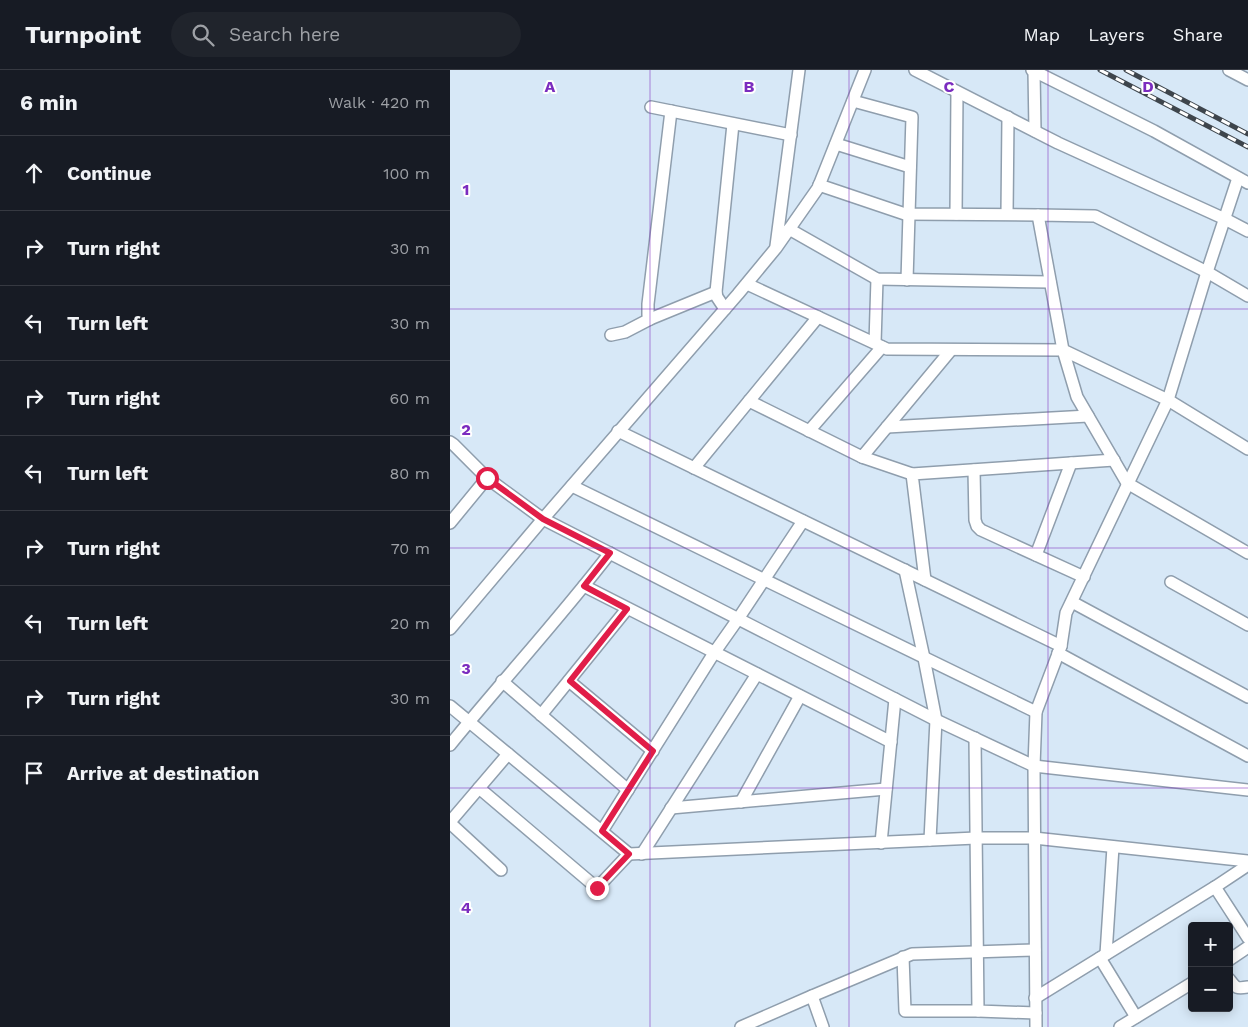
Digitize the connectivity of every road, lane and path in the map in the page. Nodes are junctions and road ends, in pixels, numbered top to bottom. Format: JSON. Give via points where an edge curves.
{"nodes":[{"id":1,"x":799,"y":70,"type":"edge"},
{"id":2,"x":865,"y":70,"type":"edge"},
{"id":3,"x":915,"y":70,"type":"edge"},
{"id":4,"x":1033,"y":70,"type":"edge"},
{"id":5,"x":1229,"y":70,"type":"edge"},
{"id":6,"x":1248,"y":80,"type":"edge"},
{"id":7,"x":957,"y":92,"type":"junction"},
{"id":8,"x":853,"y":101,"type":"junction"},
{"id":9,"x":651,"y":107,"type":"dead end"},
{"id":10,"x":671,"y":111,"type":"junction"},
{"id":11,"x":1008,"y":117,"type":"junction"},
{"id":12,"x":733,"y":124,"type":"junction"},
{"id":13,"x":1035,"y":131,"type":"junction"},
{"id":14,"x":790,"y":135,"type":"junction"},
{"id":15,"x":836,"y":144,"type":"junction"},
{"id":16,"x":910,"y":167,"type":"junction"},
{"id":17,"x":1243,"y":180,"type":"edge"},
{"id":18,"x":819,"y":185,"type":"junction"},
{"id":19,"x":909,"y":214,"type":"junction"},
{"id":20,"x":956,"y":214,"type":"junction"},
{"id":21,"x":1007,"y":214,"type":"junction"},
{"id":22,"x":1038,"y":215,"type":"junction"},
{"id":23,"x":1225,"y":219,"type":"junction"},
{"id":24,"x":790,"y":229,"type":"junction"},
{"id":25,"x":1248,"y":231,"type":"edge"},
{"id":26,"x":776,"y":248,"type":"junction"},
{"id":27,"x":1207,"y":272,"type":"junction"},
{"id":28,"x":877,"y":279,"type":"junction"},
{"id":29,"x":907,"y":280,"type":"junction"},
{"id":30,"x":1050,"y":282,"type":"junction"},
{"id":31,"x":747,"y":284,"type":"junction"},
{"id":32,"x":716,"y":292,"type":"junction"},
{"id":33,"x":1248,"y":296,"type":"edge"},
{"id":34,"x":725,"y":309,"type":"junction"},
{"id":35,"x":818,"y":317,"type":"junction"},
{"id":36,"x":650,"y":319,"type":"junction"},
{"id":37,"x":611,"y":335,"type":"dead end"},
{"id":38,"x":879,"y":345,"type":"junction"},
{"id":39,"x":951,"y":350,"type":"junction"},
{"id":40,"x":1063,"y":350,"type":"junction"},
{"id":41,"x":1168,"y":400,"type":"junction"},
{"id":42,"x":749,"y":402,"type":"junction"},
{"id":43,"x":1088,"y":416,"type":"junction"},
{"id":44,"x":887,"y":427,"type":"junction"},
{"id":45,"x":618,"y":431,"type":"junction"},
{"id":46,"x":809,"y":431,"type":"junction"},
{"id":47,"x":450,"y":442,"type":"edge"},
{"id":48,"x":1248,"y":448,"type":"edge"},
{"id":49,"x":862,"y":457,"type":"junction"},
{"id":50,"x":1114,"y":460,"type":"junction"},
{"id":51,"x":1071,"y":463,"type":"junction"},
{"id":52,"x":694,"y":468,"type":"junction"},
{"id":53,"x":974,"y":470,"type":"junction"},
{"id":54,"x":912,"y":474,"type":"junction"},
{"id":55,"x":487,"y":478,"type":"junction"},
{"id":56,"x":1128,"y":483,"type":"junction"},
{"id":57,"x":572,"y":486,"type":"junction"},
{"id":58,"x":452,"y":517,"type":"edge"},
{"id":59,"x":543,"y":519,"type":"junction"},
{"id":60,"x":803,"y":521,"type":"junction"},
{"id":61,"x":610,"y":553,"type":"junction"},
{"id":62,"x":1248,"y":553,"type":"edge"},
{"id":63,"x":1036,"y":555,"type":"junction"},
{"id":64,"x":905,"y":570,"type":"junction"},
{"id":65,"x":1084,"y":578,"type":"junction"},
{"id":66,"x":764,"y":579,"type":"junction"},
{"id":67,"x":925,"y":580,"type":"junction"},
{"id":68,"x":1171,"y":582,"type":"dead end"},
{"id":69,"x":584,"y":586,"type":"junction"},
{"id":70,"x":1072,"y":602,"type":"junction"},
{"id":71,"x":627,"y":609,"type":"junction"},
{"id":72,"x":738,"y":619,"type":"junction"},
{"id":73,"x":1248,"y":625,"type":"edge"},
{"id":74,"x":450,"y":629,"type":"edge"},
{"id":75,"x":1059,"y":649,"type":"junction"},
{"id":76,"x":714,"y":653,"type":"junction"},
{"id":77,"x":924,"y":658,"type":"junction"},
{"id":78,"x":757,"y":674,"type":"junction"},
{"id":79,"x":502,"y":681,"type":"junction"},
{"id":80,"x":570,"y":681,"type":"junction"},
{"id":81,"x":800,"y":696,"type":"junction"},
{"id":82,"x":1248,"y":697,"type":"edge"},
{"id":83,"x":895,"y":699,"type":"junction"},
{"id":84,"x":450,"y":706,"type":"edge"},
{"id":85,"x":1036,"y":712,"type":"junction"},
{"id":86,"x":541,"y":715,"type":"junction"},
{"id":87,"x":936,"y":720,"type":"junction"},
{"id":88,"x":469,"y":722,"type":"junction"},
{"id":89,"x":975,"y":738,"type":"junction"},
{"id":90,"x":891,"y":742,"type":"junction"},
{"id":91,"x":450,"y":745,"type":"edge"},
{"id":92,"x":653,"y":751,"type":"junction"},
{"id":93,"x":508,"y":754,"type":"junction"},
{"id":94,"x":1248,"y":756,"type":"edge"},
{"id":95,"x":1034,"y":766,"type":"junction"},
{"id":96,"x":479,"y":788,"type":"junction"},
{"id":97,"x":886,"y":789,"type":"junction"},
{"id":98,"x":628,"y":790,"type":"junction"},
{"id":99,"x":1248,"y":790,"type":"edge"},
{"id":100,"x":741,"y":802,"type":"junction"},
{"id":101,"x":671,"y":808,"type":"junction"},
{"id":102,"x":450,"y":822,"type":"edge"},
{"id":103,"x":602,"y":831,"type":"junction"},
{"id":104,"x":976,"y":838,"type":"junction"},
{"id":105,"x":1034,"y":838,"type":"junction"},
{"id":106,"x":930,"y":840,"type":"junction"},
{"id":107,"x":881,"y":843,"type":"junction"},
{"id":108,"x":1114,"y":847,"type":"junction"},
{"id":109,"x":629,"y":854,"type":"junction"},
{"id":110,"x":642,"y":854,"type":"junction"},
{"id":111,"x":1248,"y":861,"type":"edge"},
{"id":112,"x":1248,"y":865,"type":"edge"},
{"id":113,"x":501,"y":870,"type":"dead end"},
{"id":114,"x":1216,"y":887,"type":"junction"},
{"id":115,"x":1248,"y":938,"type":"edge"},
{"id":116,"x":1248,"y":947,"type":"edge"},
{"id":117,"x":1035,"y":950,"type":"junction"},
{"id":118,"x":978,"y":952,"type":"junction"},
{"id":119,"x":1103,"y":956,"type":"junction"},
{"id":120,"x":904,"y":957,"type":"junction"},
{"id":121,"x":1233,"y":957,"type":"edge"},
{"id":122,"x":1233,"y":984,"type":"edge"},
{"id":123,"x":1188,"y":985,"type":"edge"},
{"id":124,"x":1248,"y":987,"type":"edge"},
{"id":125,"x":812,"y":996,"type":"junction"},
{"id":126,"x":1036,"y":998,"type":"junction"},
{"id":127,"x":978,"y":1011,"type":"junction"},
{"id":128,"x":1036,"y":1013,"type":"junction"},
{"id":129,"x":1136,"y":1017,"type":"junction"},
{"id":130,"x":741,"y":1027,"type":"edge"},
{"id":131,"x":823,"y":1027,"type":"edge"},
{"id":132,"x":1036,"y":1027,"type":"edge"},
{"id":133,"x":1120,"y":1027,"type":"edge"}],
"edges":[{"from":1,"to":14,"type":"street"},
{"from":2,"to":8,"type":"street"},
{"from":3,"to":7,"type":"street"},
{"from":4,"to":13,"type":"street"},
{"from":4,"to":17,"type":"street"},
{"from":5,"to":6,"type":"street"},
{"from":7,"to":11,"type":"street"},
{"from":7,"to":20,"type":"street"},
{"from":8,"to":15,"type":"street"},
{"from":8,"to":16,"type":"street","via":[[912,117]]},
{"from":9,"to":10,"type":"street"},
{"from":10,"to":12,"type":"street"},
{"from":10,"to":36,"type":"street","via":[[648,304]]},
{"from":11,"to":13,"type":"street"},
{"from":11,"to":21,"type":"street"},
{"from":12,"to":14,"type":"street"},
{"from":12,"to":32,"type":"street"},
{"from":13,"to":23,"type":"street"},
{"from":14,"to":26,"type":"street"},
{"from":15,"to":16,"type":"street"},
{"from":15,"to":18,"type":"street"},
{"from":16,"to":19,"type":"street"},
{"from":17,"to":23,"type":"street"},
{"from":18,"to":19,"type":"street"},
{"from":18,"to":24,"type":"street"},
{"from":19,"to":20,"type":"street"},
{"from":19,"to":29,"type":"street"},
{"from":20,"to":21,"type":"street"},
{"from":21,"to":22,"type":"street"},
{"from":22,"to":27,"type":"street","via":[[1096,216]]},
{"from":22,"to":30,"type":"street"},
{"from":23,"to":25,"type":"street"},
{"from":23,"to":27,"type":"street"},
{"from":24,"to":26,"type":"street"},
{"from":24,"to":28,"type":"street"},
{"from":26,"to":31,"type":"street"},
{"from":27,"to":33,"type":"street"},
{"from":27,"to":41,"type":"street"},
{"from":28,"to":29,"type":"street"},
{"from":28,"to":38,"type":"street"},
{"from":29,"to":30,"type":"street"},
{"from":30,"to":40,"type":"street"},
{"from":31,"to":34,"type":"street"},
{"from":31,"to":35,"type":"street"},
{"from":32,"to":34,"type":"street"},
{"from":32,"to":36,"type":"street"},
{"from":34,"to":45,"type":"street"},
{"from":35,"to":38,"type":"street"},
{"from":35,"to":42,"type":"street"},
{"from":36,"to":37,"type":"street","via":[[625,332]]},
{"from":38,"to":39,"type":"street","via":[[887,349]]},
{"from":38,"to":46,"type":"street"},
{"from":39,"to":40,"type":"street"},
{"from":39,"to":44,"type":"street"},
{"from":40,"to":41,"type":"street"},
{"from":40,"to":43,"type":"street","via":[[1077,397]]},
{"from":41,"to":48,"type":"street"},
{"from":41,"to":56,"type":"street"},
{"from":42,"to":46,"type":"street"},
{"from":42,"to":52,"type":"street"},
{"from":43,"to":44,"type":"street"},
{"from":43,"to":50,"type":"street"},
{"from":44,"to":49,"type":"street"},
{"from":45,"to":52,"type":"street"},
{"from":45,"to":57,"type":"street"},
{"from":46,"to":49,"type":"street"},
{"from":47,"to":55,"type":"street"},
{"from":49,"to":54,"type":"street"},
{"from":50,"to":51,"type":"street"},
{"from":50,"to":56,"type":"street"},
{"from":51,"to":53,"type":"street"},
{"from":51,"to":63,"type":"street"},
{"from":52,"to":60,"type":"street"},
{"from":53,"to":54,"type":"street"},
{"from":53,"to":63,"type":"street","via":[[977,526]]},
{"from":54,"to":67,"type":"street"},
{"from":55,"to":58,"type":"street"},
{"from":55,"to":59,"type":"street"},
{"from":56,"to":62,"type":"street"},
{"from":56,"to":65,"type":"street"},
{"from":57,"to":59,"type":"street"},
{"from":57,"to":66,"type":"street"},
{"from":59,"to":61,"type":"street"},
{"from":59,"to":74,"type":"street"},
{"from":60,"to":64,"type":"street"},
{"from":60,"to":66,"type":"street"},
{"from":61,"to":69,"type":"street"},
{"from":61,"to":72,"type":"street"},
{"from":63,"to":65,"type":"street"},
{"from":64,"to":67,"type":"street"},
{"from":64,"to":77,"type":"street"},
{"from":65,"to":70,"type":"street"},
{"from":66,"to":72,"type":"street"},
{"from":66,"to":77,"type":"street"},
{"from":67,"to":75,"type":"street"},
{"from":68,"to":73,"type":"street"},
{"from":69,"to":71,"type":"street"},
{"from":69,"to":79,"type":"street"},
{"from":70,"to":75,"type":"street","via":[[1066,613]]},
{"from":70,"to":82,"type":"street"},
{"from":71,"to":76,"type":"street"},
{"from":71,"to":80,"type":"street"},
{"from":72,"to":76,"type":"street"},
{"from":72,"to":83,"type":"street"},
{"from":75,"to":85,"type":"street"},
{"from":75,"to":94,"type":"street"},
{"from":76,"to":78,"type":"street"},
{"from":76,"to":92,"type":"street"},
{"from":77,"to":85,"type":"street"},
{"from":77,"to":87,"type":"street"},
{"from":78,"to":81,"type":"street"},
{"from":78,"to":101,"type":"street"},
{"from":79,"to":86,"type":"street"},
{"from":79,"to":88,"type":"street"},
{"from":80,"to":86,"type":"street"},
{"from":80,"to":92,"type":"street"},
{"from":81,"to":90,"type":"street"},
{"from":81,"to":100,"type":"street"},
{"from":83,"to":87,"type":"street"},
{"from":83,"to":90,"type":"street"},
{"from":84,"to":88,"type":"street"},
{"from":85,"to":95,"type":"street"},
{"from":86,"to":98,"type":"street"},
{"from":87,"to":89,"type":"street"},
{"from":87,"to":106,"type":"street"},
{"from":88,"to":91,"type":"street"},
{"from":88,"to":93,"type":"street"},
{"from":89,"to":95,"type":"street"},
{"from":89,"to":104,"type":"street"},
{"from":90,"to":97,"type":"street"},
{"from":92,"to":98,"type":"street"},
{"from":93,"to":96,"type":"street"},
{"from":93,"to":103,"type":"street"},
{"from":95,"to":99,"type":"street"},
{"from":95,"to":105,"type":"street"},
{"from":96,"to":102,"type":"street"},
{"from":96,"to":109,"type":"street","via":[[597,888]]},
{"from":97,"to":100,"type":"street"},
{"from":97,"to":107,"type":"street"},
{"from":98,"to":103,"type":"street"},
{"from":100,"to":101,"type":"street"},
{"from":101,"to":110,"type":"street"},
{"from":102,"to":113,"type":"street"},
{"from":103,"to":109,"type":"street"},
{"from":104,"to":105,"type":"street"},
{"from":104,"to":106,"type":"street"},
{"from":104,"to":118,"type":"street"},
{"from":105,"to":108,"type":"street"},
{"from":105,"to":117,"type":"street"},
{"from":106,"to":107,"type":"street"},
{"from":107,"to":110,"type":"street"},
{"from":108,"to":111,"type":"street"},
{"from":108,"to":119,"type":"street"},
{"from":109,"to":110,"type":"street"},
{"from":112,"to":114,"type":"street"},
{"from":114,"to":115,"type":"street"},
{"from":114,"to":119,"type":"street"},
{"from":116,"to":121,"type":"street"},
{"from":117,"to":118,"type":"street"},
{"from":117,"to":126,"type":"street"},
{"from":118,"to":120,"type":"street"},
{"from":118,"to":127,"type":"street"},
{"from":119,"to":126,"type":"street"},
{"from":119,"to":129,"type":"street"},
{"from":120,"to":125,"type":"street"},
{"from":120,"to":127,"type":"street","via":[[906,1011]]},
{"from":122,"to":124,"type":"street","via":[[1238,988]]},
{"from":123,"to":129,"type":"street"},
{"from":125,"to":130,"type":"street"},
{"from":125,"to":131,"type":"street"},
{"from":126,"to":128,"type":"street"},
{"from":127,"to":128,"type":"street"},
{"from":128,"to":132,"type":"street"},
{"from":129,"to":133,"type":"street"}]}
